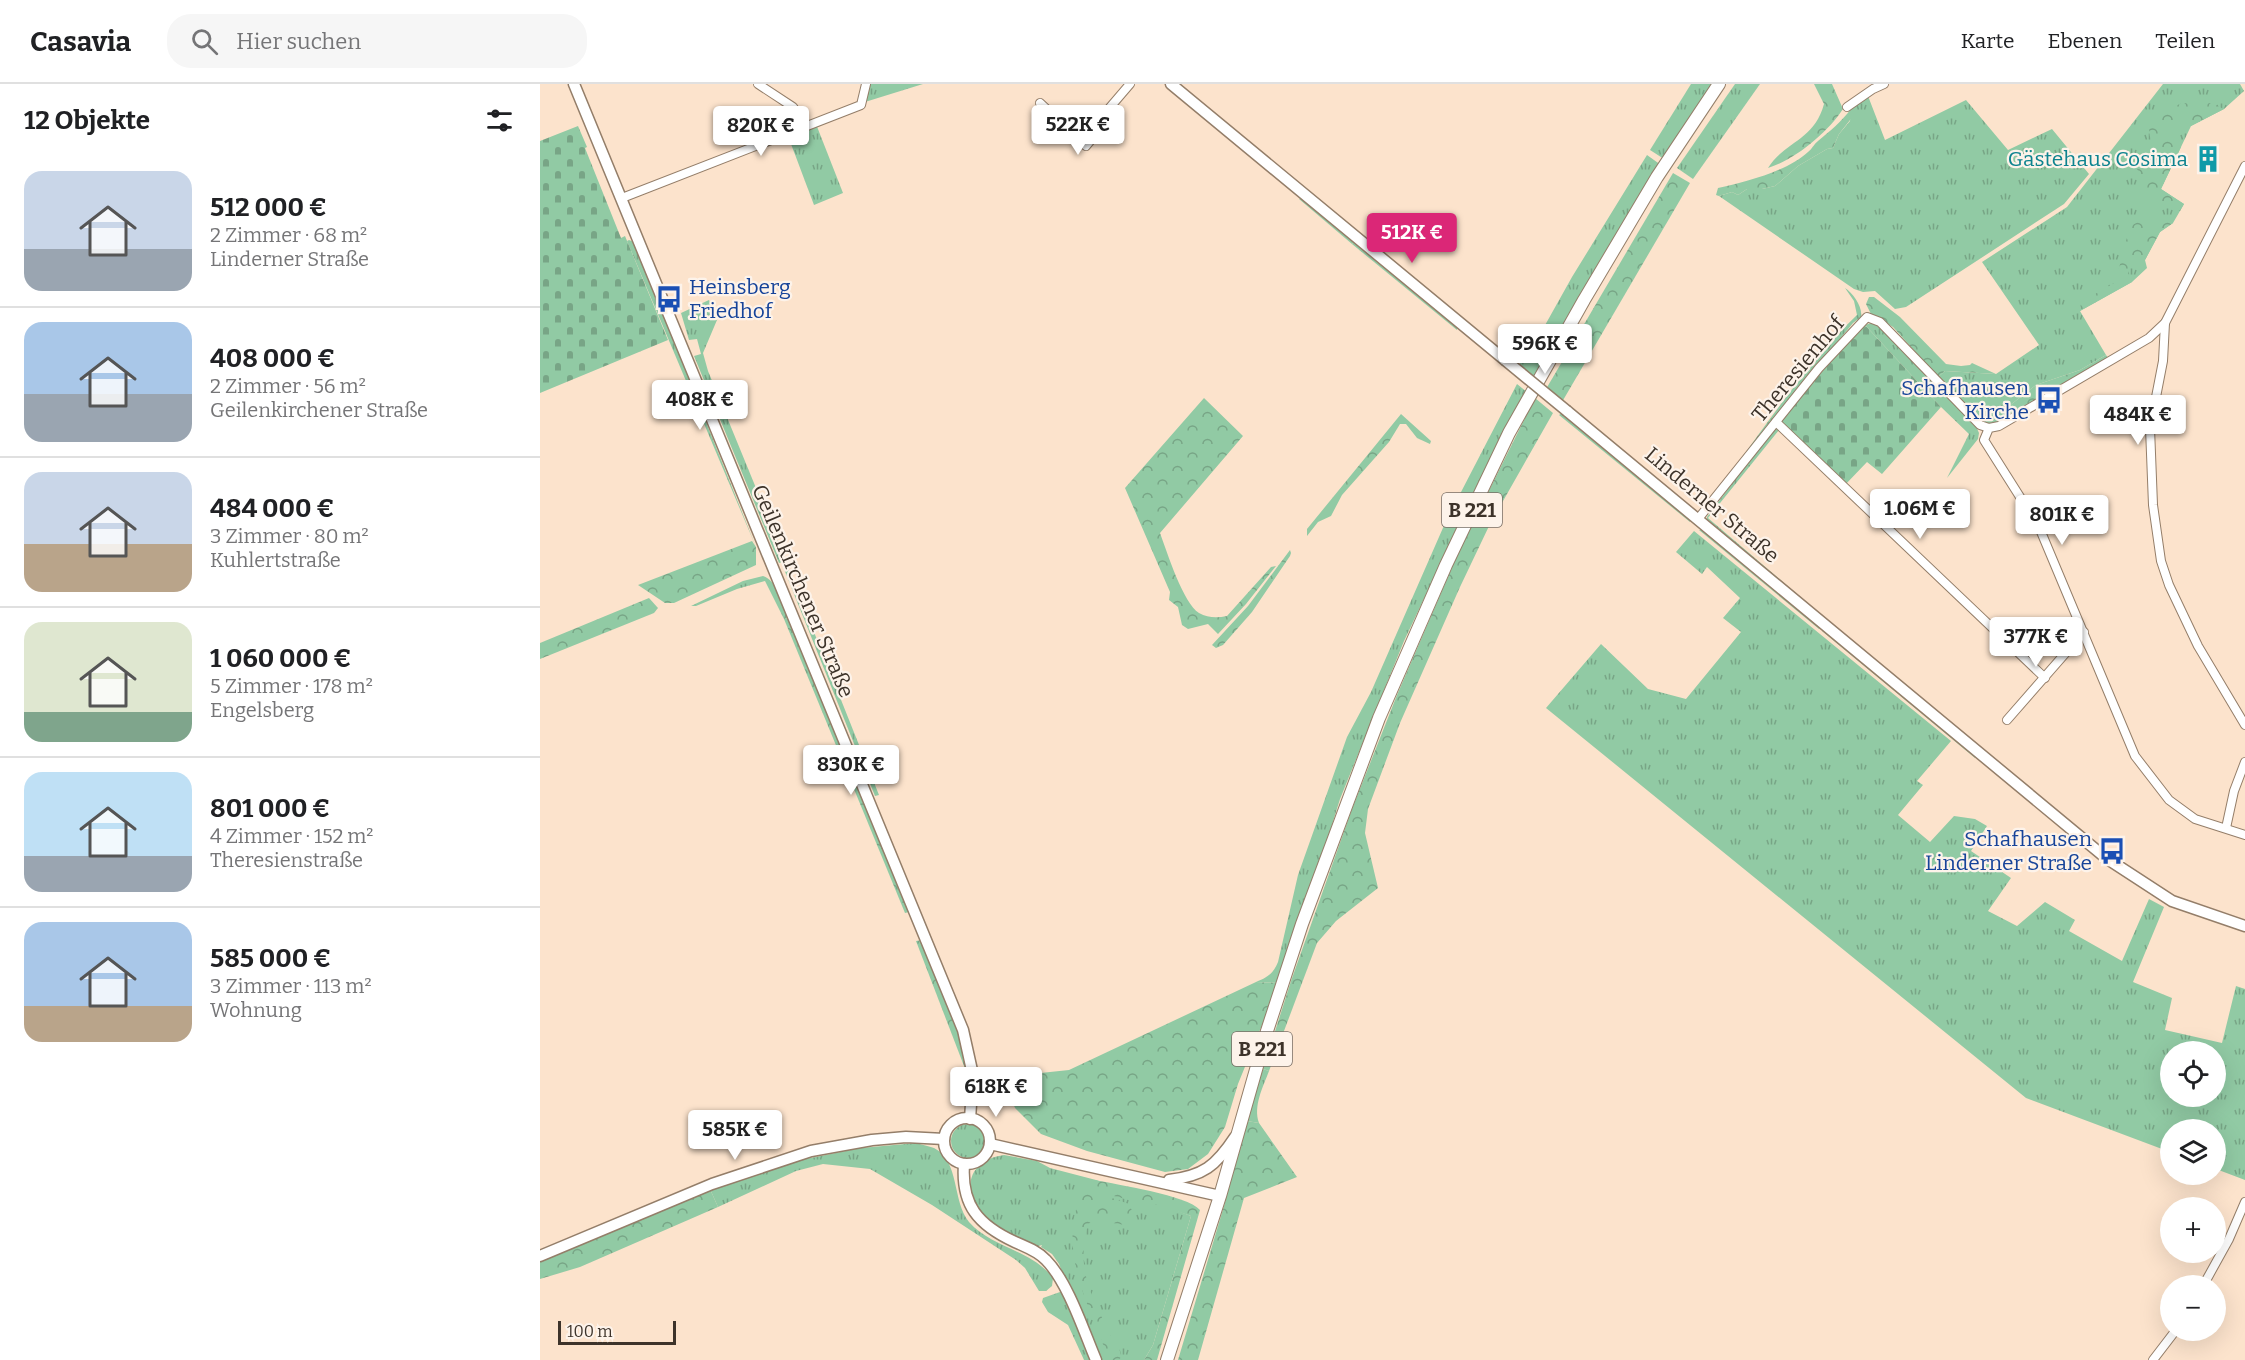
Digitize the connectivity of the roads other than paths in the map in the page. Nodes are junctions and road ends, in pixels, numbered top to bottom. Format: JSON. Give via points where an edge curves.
{"nodes":[{"id":1,"x":574,"y":84,"type":"edge"},
{"id":2,"x":758,"y":84,"type":"edge"},
{"id":3,"x":866,"y":84,"type":"edge"},
{"id":4,"x":1130,"y":84,"type":"edge"},
{"id":5,"x":1171,"y":84,"type":"edge"},
{"id":6,"x":1719,"y":84,"type":"edge"},
{"id":7,"x":1884,"y":84,"type":"edge"},
{"id":8,"x":1040,"y":103,"type":"dead end"},
{"id":9,"x":1847,"y":107,"type":"dead end"},
{"id":10,"x":805,"y":125,"type":"junction"},
{"id":11,"x":2245,"y":166,"type":"edge"},
{"id":12,"x":622,"y":198,"type":"junction"},
{"id":13,"x":2164,"y":323,"type":"junction"},
{"id":14,"x":1776,"y":422,"type":"junction"},
{"id":15,"x":1989,"y":428,"type":"junction"},
{"id":16,"x":1698,"y":519,"type":"junction"},
{"id":17,"x":2084,"y":632,"type":"junction"},
{"id":18,"x":2045,"y":678,"type":"junction"},
{"id":19,"x":2007,"y":720,"type":"dead end"},
{"id":20,"x":2245,"y":725,"type":"edge"},
{"id":21,"x":2245,"y":762,"type":"edge"},
{"id":22,"x":2226,"y":828,"type":"junction"},
{"id":23,"x":2245,"y":835,"type":"edge"},
{"id":24,"x":2245,"y":926,"type":"edge"},
{"id":25,"x":970,"y":1119,"type":"junction"},
{"id":26,"x":1239,"y":1131,"type":"junction"},
{"id":27,"x":944,"y":1139,"type":"junction"},
{"id":28,"x":990,"y":1144,"type":"junction"},
{"id":29,"x":964,"y":1164,"type":"junction"},
{"id":30,"x":1160,"y":1182,"type":"junction"},
{"id":31,"x":1220,"y":1196,"type":"junction"},
{"id":32,"x":2245,"y":1202,"type":"edge"},
{"id":33,"x":540,"y":1256,"type":"edge"},
{"id":34,"x":2209,"y":1275,"type":"edge"},
{"id":35,"x":2168,"y":1341,"type":"edge"},
{"id":36,"x":1096,"y":1360,"type":"edge"},
{"id":37,"x":1167,"y":1360,"type":"edge"},
{"id":38,"x":2153,"y":1360,"type":"edge"}],
"edges":[{"from":1,"to":12,"type":"main road","name":"Geilenkirchener Straße"},
{"from":2,"to":10,"type":"street","via":[[793,107]]},
{"from":3,"to":10,"type":"street","via":[[861,105]]},
{"from":4,"to":8,"type":"street","via":[[1100,119],[1102,127],[1086,146]]},
{"from":5,"to":16,"type":"main road","name":"Linderner Straße","bridge":true},
{"from":6,"to":26,"type":"main road","number":"B 221","via":[[1584,300],[1509,434],[1446,565],[1341,816],[1267,1031]]},
{"from":7,"to":9,"type":"street"},
{"from":10,"to":12,"type":"street"},
{"from":11,"to":13,"type":"street"},
{"from":12,"to":25,"type":"main road","name":"Geilenkirchener Straße","via":[[957,1015],[972,1075]]},
{"from":13,"to":15,"type":"street","via":[[2149,338],[1999,426]]},
{"from":13,"to":20,"type":"street","via":[[2163,361],[2150,428],[2153,505],[2161,561],[2198,646]]},
{"from":14,"to":15,"type":"street","name":"Theresienhof","via":[[1867,317],[1880,322],[1980,425]]},
{"from":14,"to":16,"type":"street","name":"Theresienhof"},
{"from":14,"to":18,"type":"street"},
{"from":15,"to":17,"type":"street","via":[[1984,440],[2039,527]]},
{"from":16,"to":24,"type":"main road","name":"Linderner Straße","via":[[2121,869],[2172,901]]},
{"from":17,"to":18,"type":"street"},
{"from":17,"to":22,"type":"street","via":[[2135,756],[2169,800],[2195,819]]},
{"from":18,"to":19,"type":"street"},
{"from":21,"to":22,"type":"street"},
{"from":22,"to":23,"type":"street"},
{"from":25,"to":27,"type":"main road","via":[[952,1124]]},
{"from":25,"to":28,"type":"main road","via":[[987,1129]]},
{"from":26,"to":30,"type":"main road","via":[[1215,1163],[1201,1174]]},
{"from":26,"to":31,"type":"main road","number":"B 221"},
{"from":27,"to":29,"type":"main road","via":[[950,1156]]},
{"from":27,"to":33,"type":"main road","via":[[872,1140],[811,1151],[712,1184]]},
{"from":28,"to":29,"type":"main road","via":[[980,1160]]},
{"from":28,"to":30,"type":"main road"},
{"from":29,"to":36,"type":"main road","via":[[967,1199],[975,1215],[991,1230],[1046,1260],[1072,1304]]},
{"from":30,"to":31,"type":"main road"},
{"from":31,"to":37,"type":"main road","number":"B 221"},
{"from":32,"to":34,"type":"street"},
{"from":35,"to":38,"type":"street"}]}
